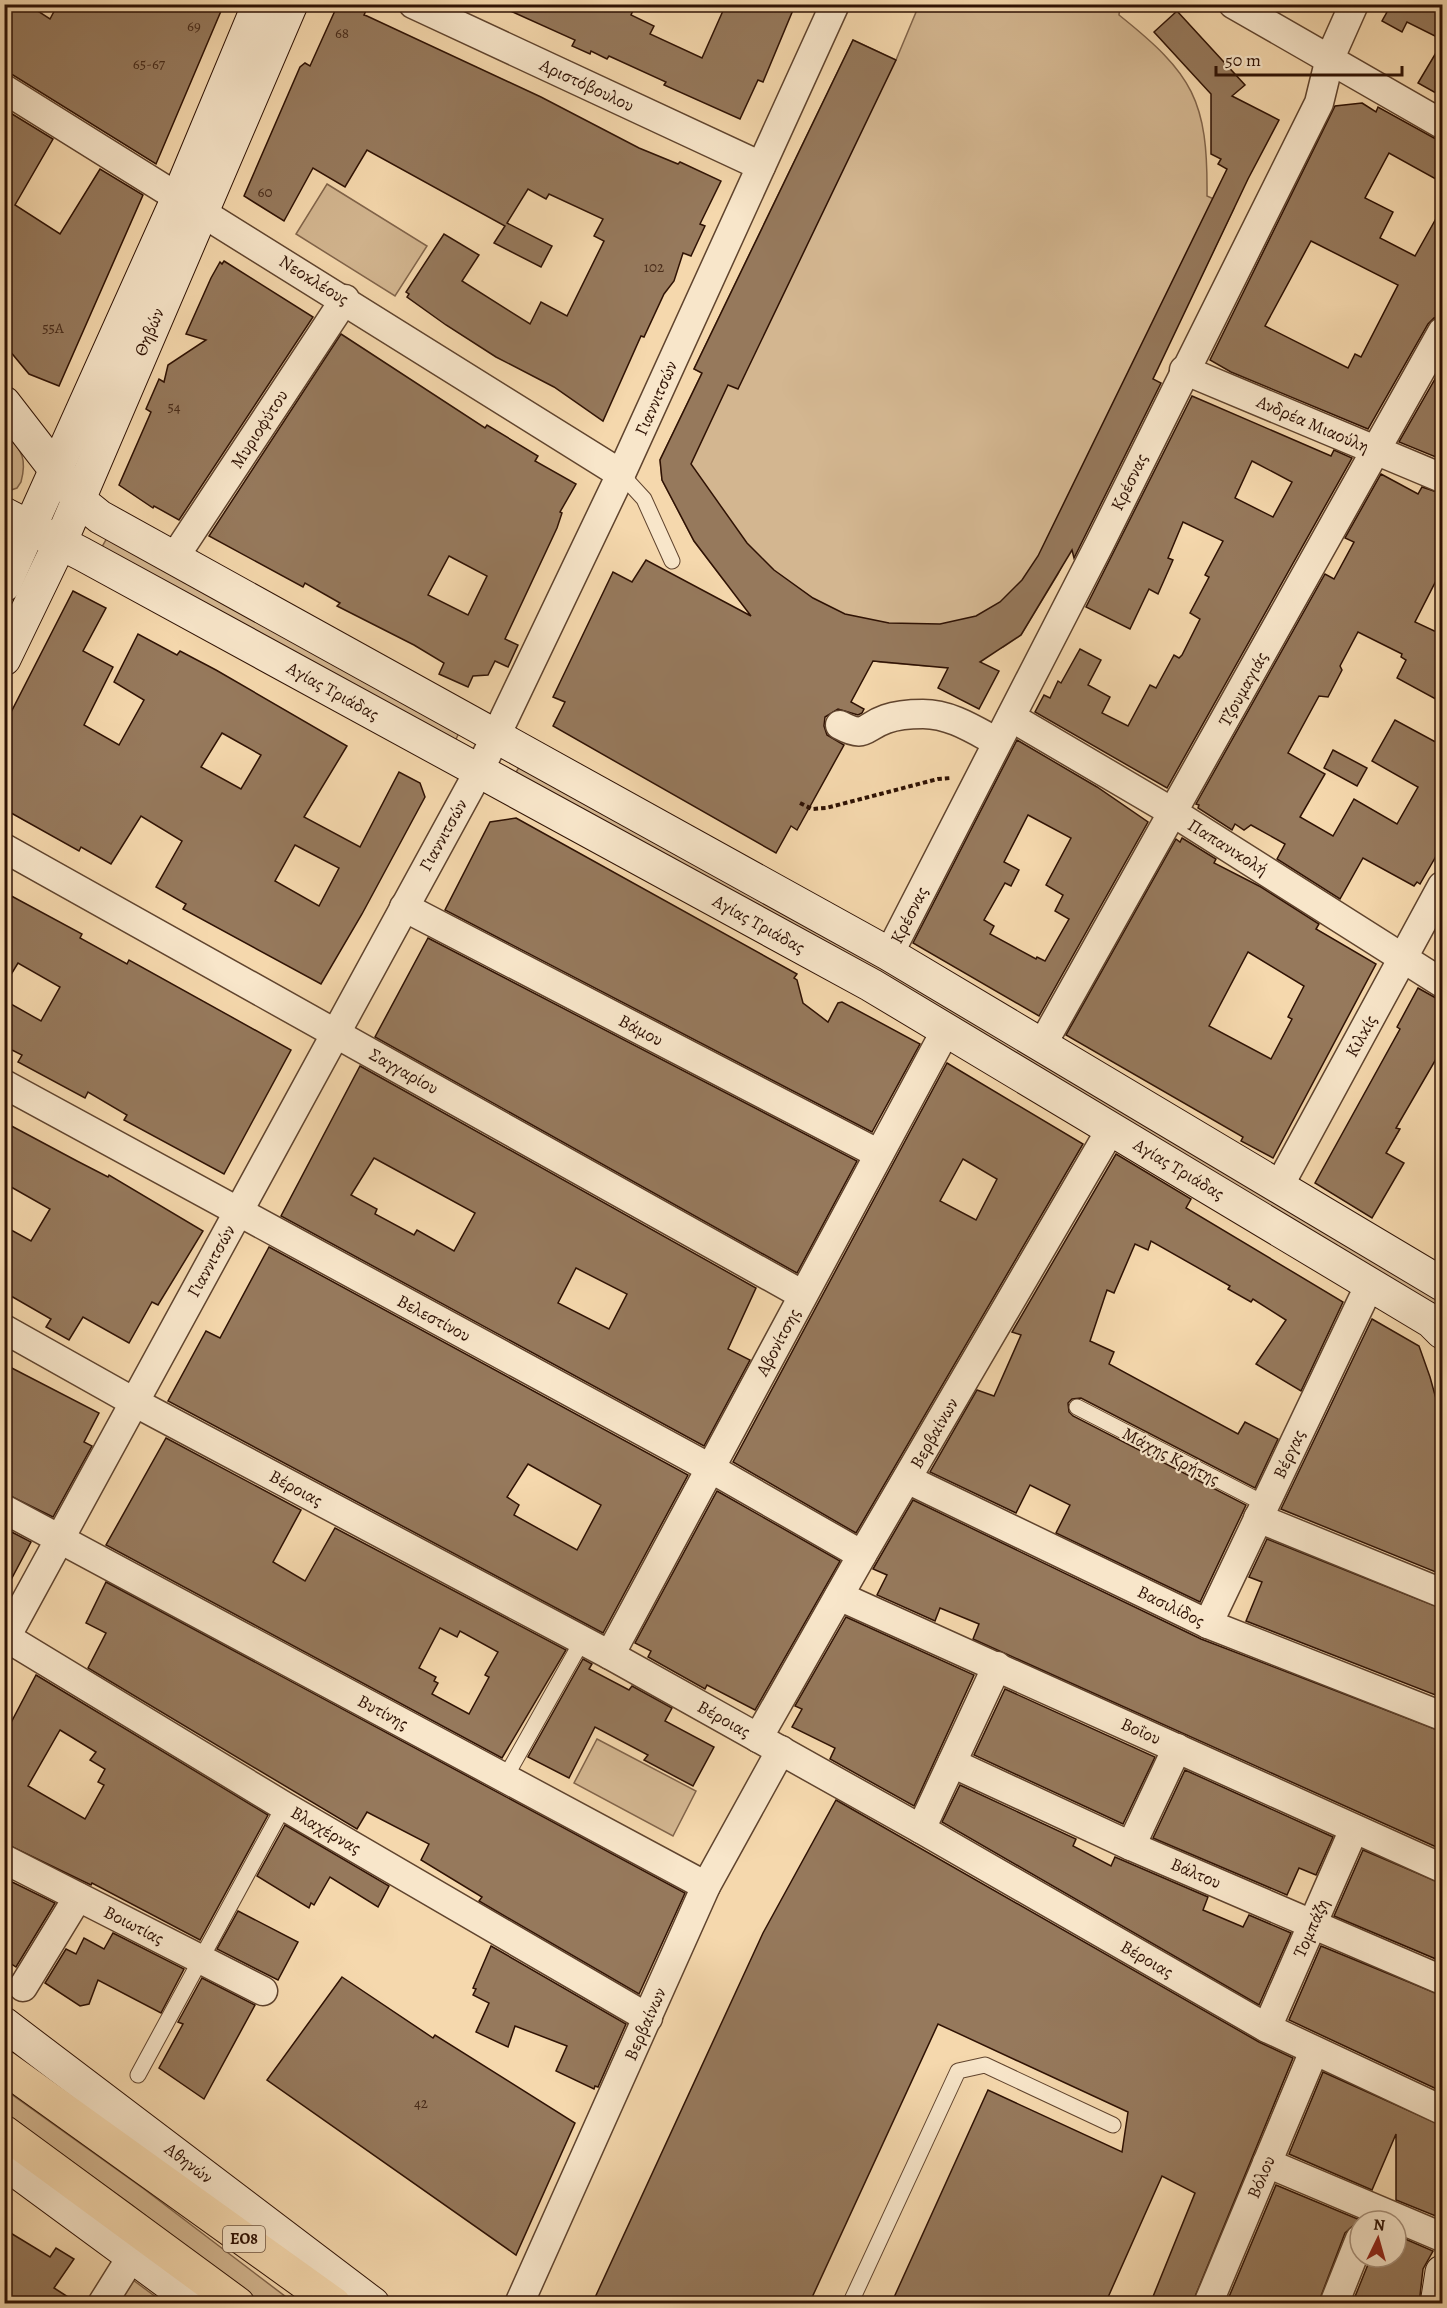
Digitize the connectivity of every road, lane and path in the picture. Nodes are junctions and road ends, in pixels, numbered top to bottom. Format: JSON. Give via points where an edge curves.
{"nodes":[{"id":1,"x":260,"y":4,"type":"edge"},
{"id":2,"x":291,"y":4,"type":"edge"},
{"id":3,"x":412,"y":4,"type":"edge"},
{"id":4,"x":835,"y":4,"type":"edge"},
{"id":5,"x":1233,"y":4,"type":"edge"},
{"id":6,"x":1354,"y":4,"type":"edge"},
{"id":7,"x":1330,"y":58,"type":"junction"},
{"id":8,"x":4,"y":89,"type":"edge"},
{"id":9,"x":1443,"y":124,"type":"edge"},
{"id":10,"x":761,"y":166,"type":"junction"},
{"id":11,"x":190,"y":204,"type":"junction"},
{"id":12,"x":345,"y":299,"type":"junction"},
{"id":13,"x":1443,"y":332,"type":"edge"},
{"id":14,"x":1184,"y":370,"type":"junction"},
{"id":15,"x":4,"y":403,"type":"edge"},
{"id":16,"x":1376,"y":451,"type":"junction"},
{"id":17,"x":58,"y":470,"type":"junction"},
{"id":18,"x":621,"y":474,"type":"junction"},
{"id":19,"x":1443,"y":478,"type":"edge"},
{"id":20,"x":89,"y":508,"type":"junction"},
{"id":21,"x":18,"y":521,"type":"edge"},
{"id":22,"x":60,"y":543,"type":"junction"},
{"id":23,"x":174,"y":558,"type":"junction"},
{"id":24,"x":672,"y":561,"type":"dead end"},
{"id":25,"x":4,"y":585,"type":"edge"},
{"id":26,"x":4,"y":659,"type":"edge"},
{"id":27,"x":1011,"y":717,"type":"junction"},
{"id":28,"x":840,"y":725,"type":"dead end"},
{"id":29,"x":496,"y":736,"type":"junction"},
{"id":30,"x":997,"y":742,"type":"junction"},
{"id":31,"x":478,"y":771,"type":"junction"},
{"id":32,"x":979,"y":776,"type":"junction"},
{"id":33,"x":800,"y":803,"type":"dead end"},
{"id":34,"x":1174,"y":813,"type":"junction"},
{"id":35,"x":4,"y":848,"type":"edge"},
{"id":36,"x":1443,"y":886,"type":"edge"},
{"id":37,"x":404,"y":907,"type":"junction"},
{"id":38,"x":890,"y":954,"type":"junction"},
{"id":39,"x":1403,"y":958,"type":"junction"},
{"id":40,"x":1443,"y":983,"type":"edge"},
{"id":41,"x":946,"y":1030,"type":"junction"},
{"id":42,"x":335,"y":1033,"type":"junction"},
{"id":43,"x":1042,"y":1045,"type":"junction"},
{"id":44,"x":4,"y":1084,"type":"edge"},
{"id":45,"x":1111,"y":1129,"type":"junction"},
{"id":46,"x":879,"y":1154,"type":"junction"},
{"id":47,"x":1279,"y":1186,"type":"junction"},
{"id":48,"x":238,"y":1212,"type":"junction"},
{"id":49,"x":1370,"y":1284,"type":"junction"},
{"id":50,"x":1443,"y":1284,"type":"edge"},
{"id":51,"x":803,"y":1295,"type":"junction"},
{"id":52,"x":4,"y":1329,"type":"edge"},
{"id":53,"x":1443,"y":1332,"type":"edge"},
{"id":54,"x":134,"y":1402,"type":"junction"},
{"id":55,"x":1077,"y":1407,"type":"dead end"},
{"id":56,"x":710,"y":1468,"type":"junction"},
{"id":57,"x":907,"y":1479,"type":"junction"},
{"id":58,"x":4,"y":1509,"type":"edge"},
{"id":59,"x":1262,"y":1511,"type":"junction"},
{"id":60,"x":60,"y":1538,"type":"junction"},
{"id":61,"x":862,"y":1555,"type":"junction"},
{"id":62,"x":1443,"y":1593,"type":"edge"},
{"id":63,"x":839,"y":1596,"type":"junction"},
{"id":64,"x":1208,"y":1624,"type":"junction"},
{"id":65,"x":5,"y":1638,"type":"edge"},
{"id":66,"x":582,"y":1641,"type":"junction"},
{"id":67,"x":610,"y":1655,"type":"junction"},
{"id":68,"x":997,"y":1666,"type":"junction"},
{"id":69,"x":1443,"y":1716,"type":"edge"},
{"id":70,"x":770,"y":1744,"type":"junction"},
{"id":71,"x":1178,"y":1748,"type":"junction"},
{"id":72,"x":952,"y":1763,"type":"junction"},
{"id":73,"x":505,"y":1778,"type":"junction"},
{"id":74,"x":284,"y":1806,"type":"junction"},
{"id":75,"x":921,"y":1829,"type":"junction"},
{"id":76,"x":1354,"y":1829,"type":"junction"},
{"id":77,"x":1131,"y":1845,"type":"junction"},
{"id":78,"x":4,"y":1859,"type":"edge"},
{"id":79,"x":1443,"y":1868,"type":"edge"},
{"id":80,"x":706,"y":1886,"type":"junction"},
{"id":81,"x":78,"y":1897,"type":"junction"},
{"id":82,"x":1313,"y":1923,"type":"junction"},
{"id":83,"x":201,"y":1960,"type":"junction"},
{"id":84,"x":1443,"y":1980,"type":"edge"},
{"id":85,"x":23,"y":1987,"type":"dead end"},
{"id":86,"x":263,"y":1991,"type":"dead end"},
{"id":87,"x":648,"y":2018,"type":"junction"},
{"id":88,"x":4,"y":2024,"type":"edge"},
{"id":89,"x":1267,"y":2028,"type":"junction"},
{"id":90,"x":1314,"y":2051,"type":"junction"},
{"id":91,"x":4,"y":2067,"type":"edge"},
{"id":92,"x":138,"y":2075,"type":"dead end"},
{"id":93,"x":1443,"y":2110,"type":"edge"},
{"id":94,"x":1113,"y":2125,"type":"dead end"},
{"id":95,"x":4,"y":2132,"type":"edge"},
{"id":96,"x":4,"y":2162,"type":"edge"},
{"id":97,"x":1267,"y":2163,"type":"junction"},
{"id":98,"x":1360,"y":2209,"type":"edge"},
{"id":99,"x":1408,"y":2226,"type":"edge"},
{"id":100,"x":1443,"y":2237,"type":"edge"},
{"id":101,"x":132,"y":2256,"type":"junction"},
{"id":102,"x":1348,"y":2269,"type":"edge"},
{"id":103,"x":1443,"y":2272,"type":"edge"},
{"id":104,"x":102,"y":2304,"type":"edge"},
{"id":105,"x":197,"y":2304,"type":"edge"},
{"id":106,"x":238,"y":2304,"type":"edge"},
{"id":107,"x":334,"y":2304,"type":"edge"},
{"id":108,"x":373,"y":2304,"type":"edge"},
{"id":109,"x":519,"y":2304,"type":"edge"},
{"id":110,"x":850,"y":2304,"type":"edge"},
{"id":111,"x":1208,"y":2304,"type":"edge"},
{"id":112,"x":1334,"y":2304,"type":"edge"},
{"id":113,"x":1437,"y":2304,"type":"edge"}],
"edges":[{"from":1,"to":11,"type":"street","name":"Θηβών"},
{"from":2,"to":11,"type":"street","name":"Θηβών"},
{"from":3,"to":10,"type":"street","name":"Αριστόβουλου"},
{"from":4,"to":10,"type":"street","name":"Γιαννιτσών"},
{"from":5,"to":7,"type":"street"},
{"from":6,"to":7,"type":"street","name":"Κρέσνας"},
{"from":7,"to":9,"type":"street"},
{"from":7,"to":14,"type":"street","name":"Κρέσνας","via":[[1319,103]]},
{"from":8,"to":11,"type":"street","name":"Νεοκλέους"},
{"from":10,"to":18,"type":"street","name":"Γιαννιτσών"},
{"from":11,"to":12,"type":"street","name":"Νεοκλέους"},
{"from":11,"to":17,"type":"street","name":"Θηβών"},
{"from":11,"to":20,"type":"street","name":"Θηβών"},
{"from":12,"to":18,"type":"street","name":"Νεοκλέους"},
{"from":12,"to":23,"type":"street","name":"Μυριοφύτου"},
{"from":13,"to":16,"type":"street","name":"Τζουμαγιάς"},
{"from":14,"to":16,"type":"street","name":"Ανδρέα Μιαούλη"},
{"from":14,"to":27,"type":"street","name":"Κρέσνας"},
{"from":15,"to":17,"type":"street"},
{"from":16,"to":19,"type":"street","name":"Ανδρέα Μιαούλη"},
{"from":16,"to":34,"type":"street","name":"Τζουμαγιάς"},
{"from":17,"to":20,"type":"street"},
{"from":17,"to":21,"type":"street","name":"Θηβών"},
{"from":18,"to":24,"type":"lane","via":[[644,499]]},
{"from":18,"to":29,"type":"street","name":"Γιαννιτσών"},
{"from":20,"to":22,"type":"street","name":"Θηβών"},
{"from":20,"to":23,"type":"street","name":"Αγίας Τριάδας"},
{"from":21,"to":22,"type":"street","name":"Αγίας Τριάδας"},
{"from":21,"to":25,"type":"street","name":"Θηβών"},
{"from":22,"to":26,"type":"street","name":"Θηβών"},
{"from":22,"to":31,"type":"street","name":"Αγίας Τριάδας"},
{"from":23,"to":29,"type":"street","name":"Αγίας Τριάδας"},
{"from":27,"to":30,"type":"street","name":"Κρέσνας"},
{"from":27,"to":34,"type":"street","name":"Παπανικολή"},
{"from":28,"to":30,"type":"street","via":[[852,732],[865,732],[884,719],[937,715],[958,721]]},
{"from":29,"to":31,"type":"street","name":"Γιαννιτσών"},
{"from":29,"to":38,"type":"street","name":"Αγίας Τριάδας"},
{"from":30,"to":32,"type":"street","name":"Κρέσνας"},
{"from":31,"to":37,"type":"street","name":"Γιαννιτσών"},
{"from":31,"to":41,"type":"street","name":"Αγίας Τριάδας","via":[[871,985]]},
{"from":32,"to":33,"type":"path","via":[[938,779],[826,808],[812,809]]},
{"from":32,"to":38,"type":"street","name":"Κρέσνας"},
{"from":34,"to":39,"type":"street","name":"Παπανικολή"},
{"from":34,"to":43,"type":"street","name":"Τζουμαγιάς"},
{"from":35,"to":42,"type":"street","name":"Σαγγαρίου"},
{"from":36,"to":39,"type":"street","name":"Κιλκίς"},
{"from":37,"to":42,"type":"street","name":"Γιαννιτσών"},
{"from":37,"to":46,"type":"street","name":"Βάμου"},
{"from":38,"to":43,"type":"street","name":"Αγίας Τριάδας"},
{"from":39,"to":40,"type":"street","name":"Παπανικολή"},
{"from":39,"to":47,"type":"street","name":"Κιλκίς"},
{"from":41,"to":45,"type":"street","name":"Αγίας Τριάδας"},
{"from":41,"to":46,"type":"street","name":"Αβονίτσης"},
{"from":42,"to":48,"type":"street","name":"Γιαννιτσών"},
{"from":42,"to":51,"type":"street","name":"Σαγγαρίου"},
{"from":43,"to":47,"type":"street","name":"Αγίας Τριάδας"},
{"from":44,"to":48,"type":"street","name":"Βελεστίνου"},
{"from":45,"to":49,"type":"street","name":"Αγίας Τριάδας"},
{"from":45,"to":57,"type":"street","name":"Βερβαίνων"},
{"from":46,"to":51,"type":"street","name":"Αβονίτσης"},
{"from":47,"to":50,"type":"street","name":"Αγίας Τριάδας"},
{"from":48,"to":54,"type":"street","name":"Γιαννιτσών"},
{"from":48,"to":56,"type":"street","name":"Βελεστίνου"},
{"from":49,"to":53,"type":"street","name":"Αγίας Τριάδας"},
{"from":49,"to":59,"type":"street","name":"Βέργας"},
{"from":51,"to":56,"type":"street","name":"Αβονίτσης"},
{"from":52,"to":54,"type":"street","name":"Βέροιας"},
{"from":54,"to":60,"type":"street","name":"Γιαννιτσών"},
{"from":54,"to":66,"type":"street","name":"Βέροιας"},
{"from":55,"to":59,"type":"lane","name":"Μάχης Κρήτης"},
{"from":56,"to":61,"type":"street","name":"Βελεστίνου"},
{"from":56,"to":67,"type":"street","name":"Αβονίτσης"},
{"from":57,"to":61,"type":"street","name":"Βερβαίνων"},
{"from":57,"to":64,"type":"street","name":"Βασιλίδος"},
{"from":58,"to":60,"type":"street","name":"Βυτίνης"},
{"from":59,"to":62,"type":"street","name":"Μάχης Κρήτης"},
{"from":59,"to":64,"type":"street","name":"Βέργας"},
{"from":60,"to":65,"type":"street","name":"Γιαννιτσών"},
{"from":60,"to":73,"type":"street","name":"Βυτίνης"},
{"from":61,"to":63,"type":"street","name":"Βερβαίνων"},
{"from":63,"to":68,"type":"street","name":"Βοΐου"},
{"from":63,"to":70,"type":"street","name":"Βερβαίνων"},
{"from":64,"to":69,"type":"street","name":"Βασιλίδος"},
{"from":65,"to":74,"type":"street","name":"Βλαχέρνας"},
{"from":66,"to":67,"type":"street","name":"Βέροιας"},
{"from":66,"to":73,"type":"lane"},
{"from":67,"to":70,"type":"street","name":"Βέροιας"},
{"from":68,"to":71,"type":"street","name":"Βοΐου"},
{"from":68,"to":72,"type":"street"},
{"from":70,"to":75,"type":"street","name":"Βέροιας"},
{"from":70,"to":80,"type":"street","name":"Βερβαίνων"},
{"from":71,"to":76,"type":"street","name":"Βοΐου"},
{"from":71,"to":77,"type":"street"},
{"from":72,"to":75,"type":"street"},
{"from":72,"to":77,"type":"street","name":"Βάλτου"},
{"from":73,"to":80,"type":"street","name":"Βυτίνης"},
{"from":74,"to":83,"type":"lane"},
{"from":74,"to":87,"type":"street","name":"Βλαχέρνας"},
{"from":75,"to":89,"type":"street","name":"Βέροιας"},
{"from":76,"to":79,"type":"street","name":"Βοΐου"},
{"from":76,"to":82,"type":"street","name":"Τομπάζη"},
{"from":77,"to":82,"type":"street","name":"Βάλτου"},
{"from":78,"to":81,"type":"street","name":"Βοιωτίας"},
{"from":80,"to":87,"type":"street","name":"Βερβαίνων"},
{"from":81,"to":83,"type":"street","name":"Βοιωτίας"},
{"from":81,"to":85,"type":"street"},
{"from":82,"to":84,"type":"street","name":"Βάλτου"},
{"from":82,"to":89,"type":"street","name":"Τομπάζη"},
{"from":83,"to":86,"type":"street","name":"Βοιωτίας"},
{"from":83,"to":92,"type":"lane"},
{"from":87,"to":109,"type":"street","name":"Βερβαίνων"},
{"from":88,"to":108,"type":"street","name":"Αθηνών"},
{"from":89,"to":90,"type":"street","name":"Βέροιας"},
{"from":90,"to":93,"type":"street","name":"Βέροιας"},
{"from":90,"to":97,"type":"street","name":"Βόλου"},
{"from":91,"to":107,"type":"highway","name":"Αθηνών","number":"ΕΟ8"},
{"from":94,"to":110,"type":"lane","via":[[985,2065],[958,2072]]},
{"from":95,"to":106,"type":"highway"},
{"from":96,"to":101,"type":"street"},
{"from":97,"to":98,"type":"street"},
{"from":97,"to":111,"type":"street","name":"Βόλου"},
{"from":99,"to":100,"type":"street"},
{"from":101,"to":104,"type":"street"},
{"from":101,"to":105,"type":"street"},
{"from":102,"to":112,"type":"street"},
{"from":103,"to":113,"type":"street"}]}
